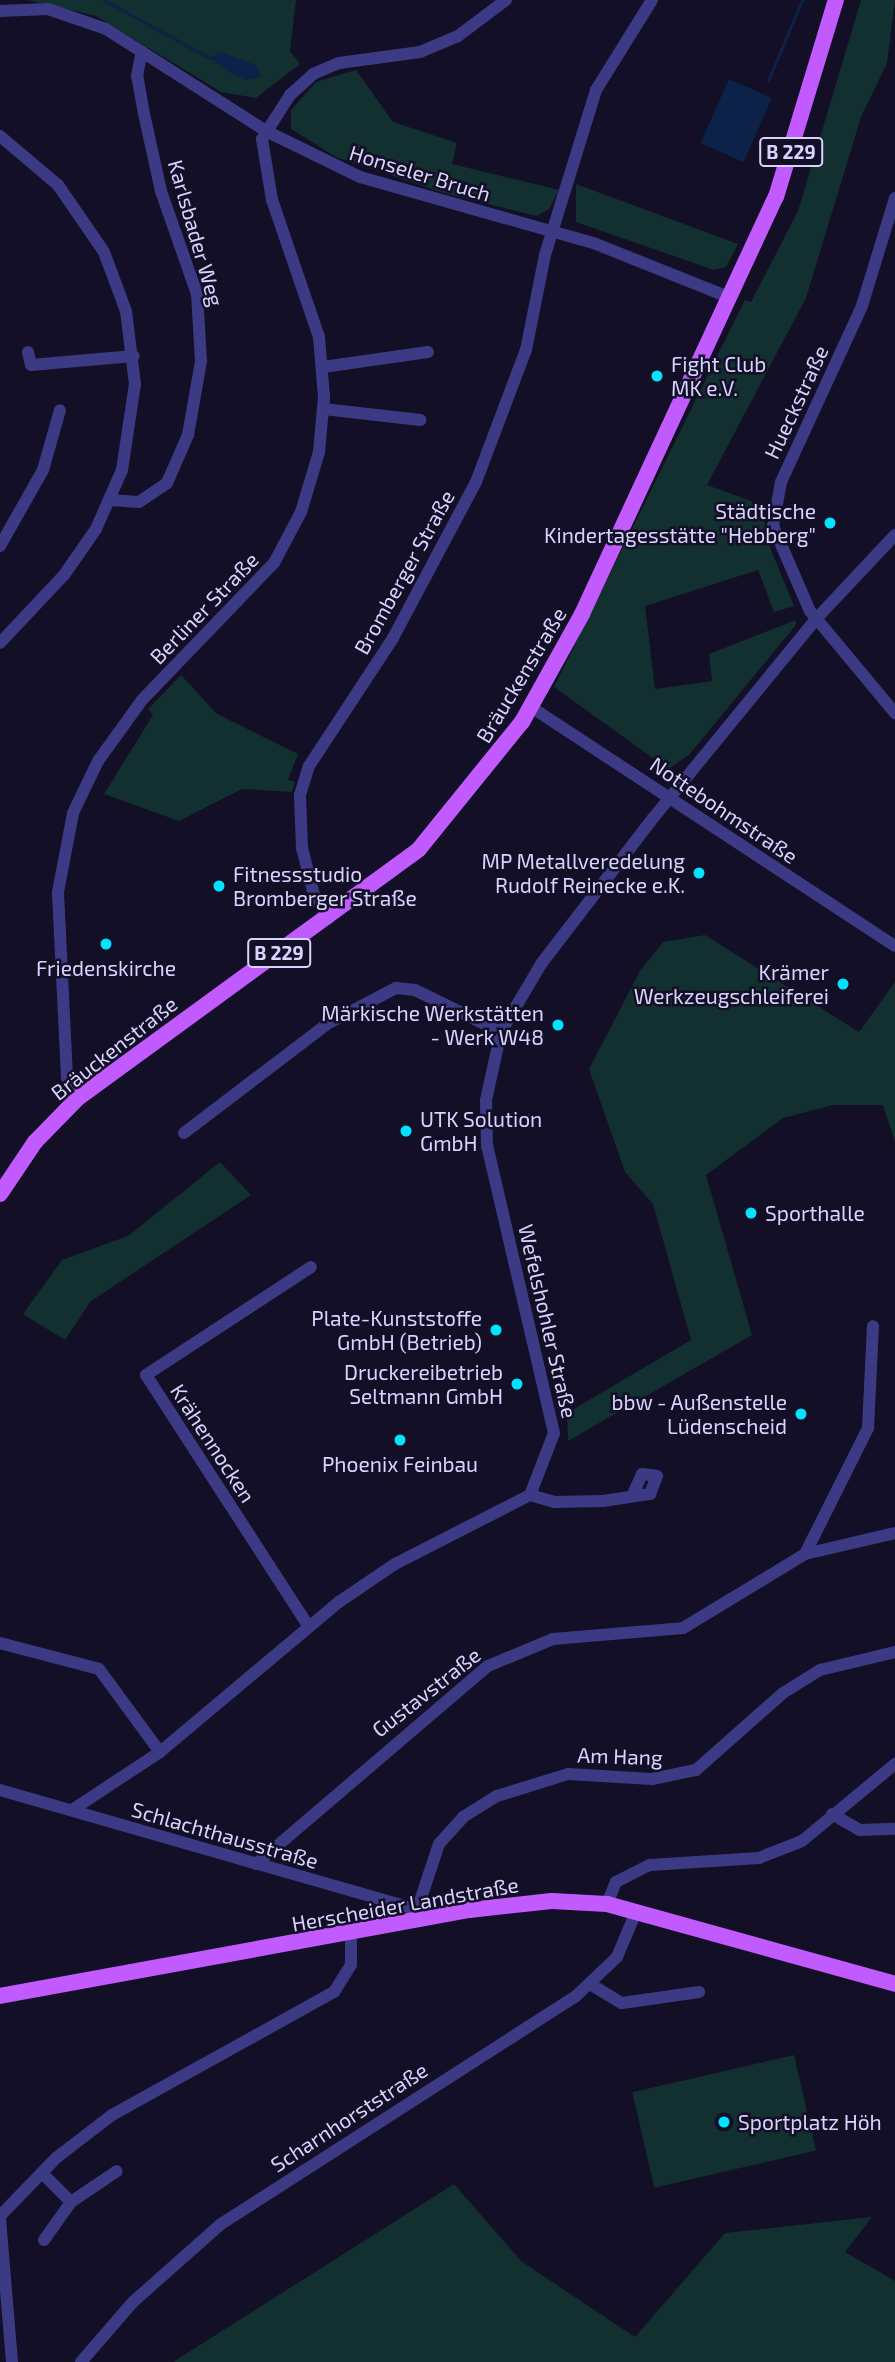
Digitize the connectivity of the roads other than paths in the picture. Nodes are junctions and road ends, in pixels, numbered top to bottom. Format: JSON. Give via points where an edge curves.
{"nodes":[{"id":1,"x":506,"y":0,"type":"edge"},
{"id":2,"x":652,"y":0,"type":"edge"},
{"id":3,"x":836,"y":0,"type":"edge"},
{"id":4,"x":0,"y":10,"type":"edge"},
{"id":5,"x":142,"y":51,"type":"junction"},
{"id":6,"x":266,"y":131,"type":"junction"},
{"id":7,"x":0,"y":136,"type":"edge"},
{"id":8,"x":895,"y":198,"type":"edge"},
{"id":9,"x":551,"y":232,"type":"junction"},
{"id":10,"x":731,"y":298,"type":"junction"},
{"id":11,"x":28,"y":352,"type":"dead end"},
{"id":12,"x":428,"y":352,"type":"dead end"},
{"id":13,"x":134,"y":356,"type":"junction"},
{"id":14,"x":323,"y":367,"type":"junction"},
{"id":15,"x":324,"y":409,"type":"junction"},
{"id":16,"x":60,"y":410,"type":"dead end"},
{"id":17,"x":420,"y":420,"type":"dead end"},
{"id":18,"x":110,"y":500,"type":"junction"},
{"id":19,"x":895,"y":535,"type":"edge"},
{"id":20,"x":0,"y":546,"type":"edge"},
{"id":21,"x":817,"y":618,"type":"junction"},
{"id":22,"x":0,"y":643,"type":"edge"},
{"id":23,"x":531,"y":707,"type":"junction"},
{"id":24,"x":895,"y":713,"type":"edge"},
{"id":25,"x":671,"y":798,"type":"junction"},
{"id":26,"x":329,"y":918,"type":"junction"},
{"id":27,"x":895,"y":946,"type":"edge"},
{"id":28,"x":501,"y":1032,"type":"junction"},
{"id":29,"x":78,"y":1098,"type":"junction"},
{"id":30,"x":184,"y":1133,"type":"dead end"},
{"id":31,"x":0,"y":1194,"type":"edge"},
{"id":32,"x":311,"y":1267,"type":"dead end"},
{"id":33,"x":873,"y":1326,"type":"dead end"},
{"id":34,"x":633,"y":1494,"type":"dead end"},
{"id":35,"x":530,"y":1495,"type":"junction"},
{"id":36,"x":895,"y":1533,"type":"edge"},
{"id":37,"x":805,"y":1554,"type":"junction"},
{"id":38,"x":309,"y":1627,"type":"junction"},
{"id":39,"x":0,"y":1643,"type":"edge"},
{"id":40,"x":895,"y":1652,"type":"edge"},
{"id":41,"x":160,"y":1752,"type":"junction"},
{"id":42,"x":895,"y":1764,"type":"edge"},
{"id":43,"x":0,"y":1790,"type":"edge"},
{"id":44,"x":72,"y":1810,"type":"junction"},
{"id":45,"x":832,"y":1814,"type":"junction"},
{"id":46,"x":895,"y":1829,"type":"edge"},
{"id":47,"x":256,"y":1864,"type":"junction"},
{"id":48,"x":607,"y":1904,"type":"junction"},
{"id":49,"x":417,"y":1910,"type":"junction"},
{"id":50,"x":636,"y":1912,"type":"junction"},
{"id":51,"x":438,"y":1917,"type":"junction"},
{"id":52,"x":351,"y":1934,"type":"junction"},
{"id":53,"x":590,"y":1984,"type":"junction"},
{"id":54,"x":895,"y":1984,"type":"edge"},
{"id":55,"x":699,"y":1992,"type":"dead end"},
{"id":56,"x":0,"y":1996,"type":"edge"},
{"id":57,"x":117,"y":2171,"type":"dead end"},
{"id":58,"x":42,"y":2173,"type":"junction"},
{"id":59,"x":71,"y":2202,"type":"junction"},
{"id":60,"x":0,"y":2218,"type":"edge"},
{"id":61,"x":44,"y":2240,"type":"dead end"},
{"id":62,"x":12,"y":2362,"type":"edge"},
{"id":63,"x":81,"y":2362,"type":"edge"}],
"edges":[{"from":1,"to":6,"type":"street","via":[[458,36],[419,52],[339,63],[313,74]]},
{"from":2,"to":9,"type":"street","name":"Bromberger Straße","via":[[596,90]]},
{"from":3,"to":10,"type":"main road","name":"Bräuckenstraße","number":"B 229","via":[[776,197]]},
{"from":4,"to":5,"type":"street","name":"Honseler Bruch","via":[[55,10]]},
{"from":5,"to":6,"type":"street","name":"Honseler Bruch"},
{"from":5,"to":18,"type":"street","name":"Karlsbader Weg","via":[[137,76],[147,127],[197,294],[201,361],[190,427],[167,483],[139,502]]},
{"from":6,"to":9,"type":"street","name":"Honseler Bruch","via":[[385,187]]},
{"from":6,"to":14,"type":"street","name":"Berliner Straße","via":[[261,153],[268,184]]},
{"from":7,"to":13,"type":"street","via":[[58,185],[94,233],[122,295]]},
{"from":8,"to":21,"type":"street","name":"Hueckstraße","via":[[862,306],[774,505],[776,544]]},
{"from":9,"to":10,"type":"street","name":"Honseler Bruch"},
{"from":9,"to":26,"type":"street","name":"Bromberger Straße","via":[[526,350],[476,482],[393,638],[305,777],[302,848],[314,895]]},
{"from":10,"to":23,"type":"main road","name":"Bräuckenstraße","number":"B 229","via":[[582,614]]},
{"from":11,"to":13,"type":"street","via":[[31,365]]},
{"from":12,"to":14,"type":"street"},
{"from":13,"to":18,"type":"street","via":[[132,428]]},
{"from":14,"to":15,"type":"street","name":"Berliner Straße"},
{"from":15,"to":17,"type":"street"},
{"from":15,"to":29,"type":"street","name":"Berliner Straße","via":[[310,485],[274,563],[142,701],[99,761],[74,813],[58,892],[67,1077]]},
{"from":16,"to":20,"type":"street","via":[[47,462]]},
{"from":18,"to":22,"type":"street","via":[[80,554]]},
{"from":19,"to":21,"type":"street","name":"Wefelshohler Straße"},
{"from":21,"to":24,"type":"street","name":"Hueckstraße"},
{"from":21,"to":25,"type":"street","name":"Wefelshohler Straße"},
{"from":23,"to":25,"type":"street","name":"Nottebohmstraße"},
{"from":23,"to":26,"type":"main road","name":"Bräuckenstraße","number":"B 229","via":[[419,849]]},
{"from":25,"to":27,"type":"street","name":"Nottebohmstraße"},
{"from":25,"to":28,"type":"street","name":"Wefelshohler Straße","via":[[555,946]]},
{"from":26,"to":29,"type":"main road","name":"Bräuckenstraße","number":"B 229"},
{"from":28,"to":30,"type":"street","via":[[415,990],[396,988],[327,1024]]},
{"from":28,"to":35,"type":"street","name":"Wefelshohler Straße","via":[[486,1100],[487,1146],[554,1433]]},
{"from":29,"to":31,"type":"main road","name":"Bräuckenstraße","number":"B 229","via":[[35,1142]]},
{"from":32,"to":38,"type":"street","name":"Krähennocken","via":[[146,1375]]},
{"from":33,"to":37,"type":"street","via":[[868,1428]]},
{"from":34,"to":35,"type":"street","via":[[590,1503]]},
{"from":35,"to":38,"type":"street","via":[[395,1564]]},
{"from":36,"to":37,"type":"street","name":"Gustavstraße"},
{"from":37,"to":47,"type":"street","name":"Gustavstraße","via":[[683,1628],[553,1639],[488,1666]]},
{"from":38,"to":41,"type":"street"},
{"from":39,"to":41,"type":"street","via":[[99,1669]]},
{"from":40,"to":49,"type":"street","name":"Am Hang","via":[[820,1670],[783,1693],[696,1770],[652,1779],[568,1774],[497,1796],[463,1817],[439,1844]]},
{"from":41,"to":44,"type":"street"},
{"from":42,"to":45,"type":"street"},
{"from":43,"to":44,"type":"street","name":"Schlachthausstraße"},
{"from":44,"to":47,"type":"street","name":"Schlachthausstraße"},
{"from":45,"to":46,"type":"street","via":[[860,1830]]},
{"from":45,"to":48,"type":"street","via":[[802,1842],[759,1858],[650,1865],[616,1882]]},
{"from":47,"to":49,"type":"street","name":"Schlachthausstraße"},
{"from":48,"to":50,"type":"main road","name":"Herscheider Landstraße"},
{"from":48,"to":51,"type":"main road","name":"Herscheider Landstraße","via":[[552,1901]]},
{"from":49,"to":51,"type":"street","name":"Schlachthausstraße"},
{"from":50,"to":53,"type":"street","name":"Scharnhorststraße","via":[[617,1957]]},
{"from":50,"to":54,"type":"main road","name":"Herscheider Landstraße"},
{"from":51,"to":52,"type":"main road","name":"Herscheider Landstraße"},
{"from":52,"to":56,"type":"main road","name":"Herscheider Landstraße"},
{"from":52,"to":58,"type":"street","via":[[351,1965],[334,1992],[112,2115]]},
{"from":53,"to":55,"type":"street","via":[[622,2003]]},
{"from":53,"to":63,"type":"street","name":"Scharnhorststraße","via":[[221,2224],[133,2302]]},
{"from":57,"to":59,"type":"street"},
{"from":58,"to":59,"type":"street"},
{"from":58,"to":60,"type":"street"},
{"from":59,"to":61,"type":"street"},
{"from":60,"to":62,"type":"street"}]}
